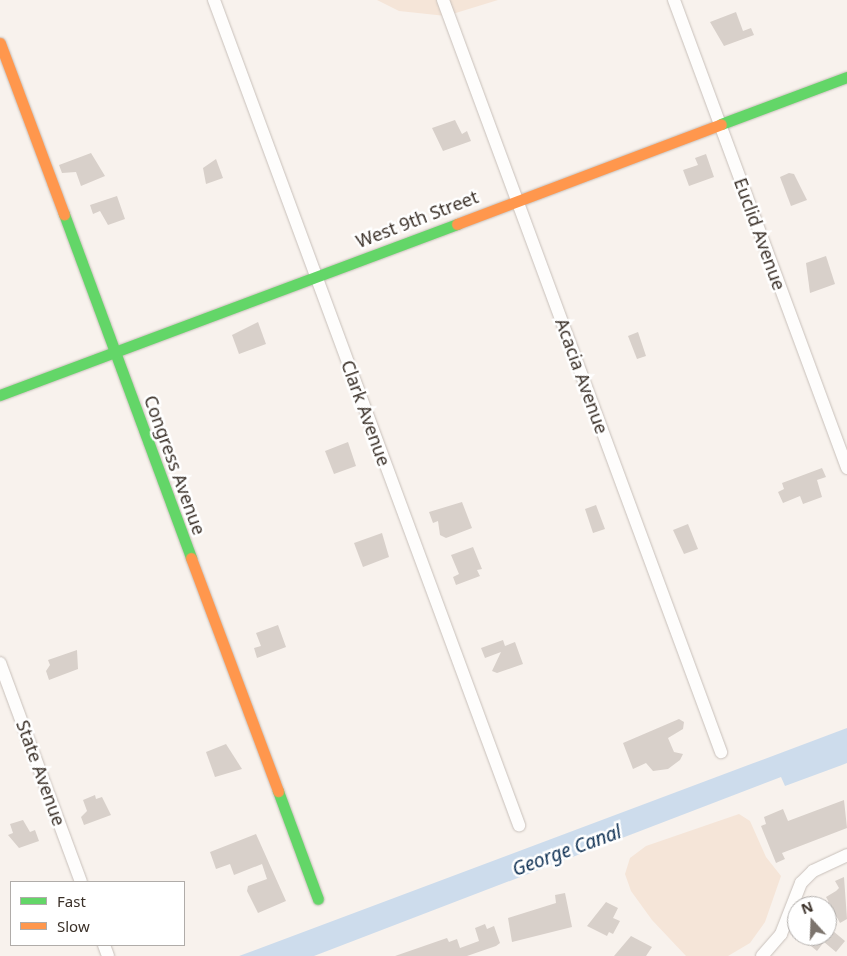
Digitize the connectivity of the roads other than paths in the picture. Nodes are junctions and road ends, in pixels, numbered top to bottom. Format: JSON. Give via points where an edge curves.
{"nodes":[{"id":1,"x":214,"y":0,"type":"edge"},
{"id":2,"x":443,"y":0,"type":"edge"},
{"id":3,"x":674,"y":0,"type":"edge"},
{"id":4,"x":0,"y":43,"type":"edge"},
{"id":5,"x":847,"y":77,"type":"edge"},
{"id":6,"x":720,"y":125,"type":"junction"},
{"id":7,"x":517,"y":201,"type":"junction"},
{"id":8,"x":316,"y":276,"type":"junction"},
{"id":9,"x":115,"y":352,"type":"junction"},
{"id":10,"x":0,"y":395,"type":"edge"},
{"id":11,"x":847,"y":468,"type":"edge"},
{"id":12,"x":0,"y":663,"type":"edge"},
{"id":13,"x":721,"y":752,"type":"dead end"},
{"id":14,"x":519,"y":825,"type":"dead end"},
{"id":15,"x":847,"y":855,"type":"edge"},
{"id":16,"x":81,"y":881,"type":"edge"},
{"id":17,"x":318,"y":899,"type":"dead end"},
{"id":18,"x":762,"y":956,"type":"edge"}],
"edges":[{"from":1,"to":8,"type":"street","name":"Clark Avenue"},
{"from":2,"to":7,"type":"street","name":"Acacia Avenue"},
{"from":3,"to":6,"type":"street","name":"Euclid Avenue"},
{"from":4,"to":9,"type":"street","name":"Congress Avenue"},
{"from":5,"to":6,"type":"street","name":"West 9th Street"},
{"from":6,"to":7,"type":"street","name":"West 9th Street"},
{"from":6,"to":11,"type":"street","name":"Euclid Avenue"},
{"from":7,"to":8,"type":"street","name":"West 9th Street"},
{"from":7,"to":13,"type":"street","name":"Acacia Avenue"},
{"from":8,"to":9,"type":"street","name":"West 9th Street"},
{"from":8,"to":14,"type":"street","name":"Clark Avenue"},
{"from":9,"to":10,"type":"street","name":"West 9th Street"},
{"from":9,"to":17,"type":"street","name":"Congress Avenue"},
{"from":12,"to":16,"type":"street","name":"State Avenue"},
{"from":15,"to":18,"type":"street","via":[[813,871],[801,883],[781,934]]}]}
